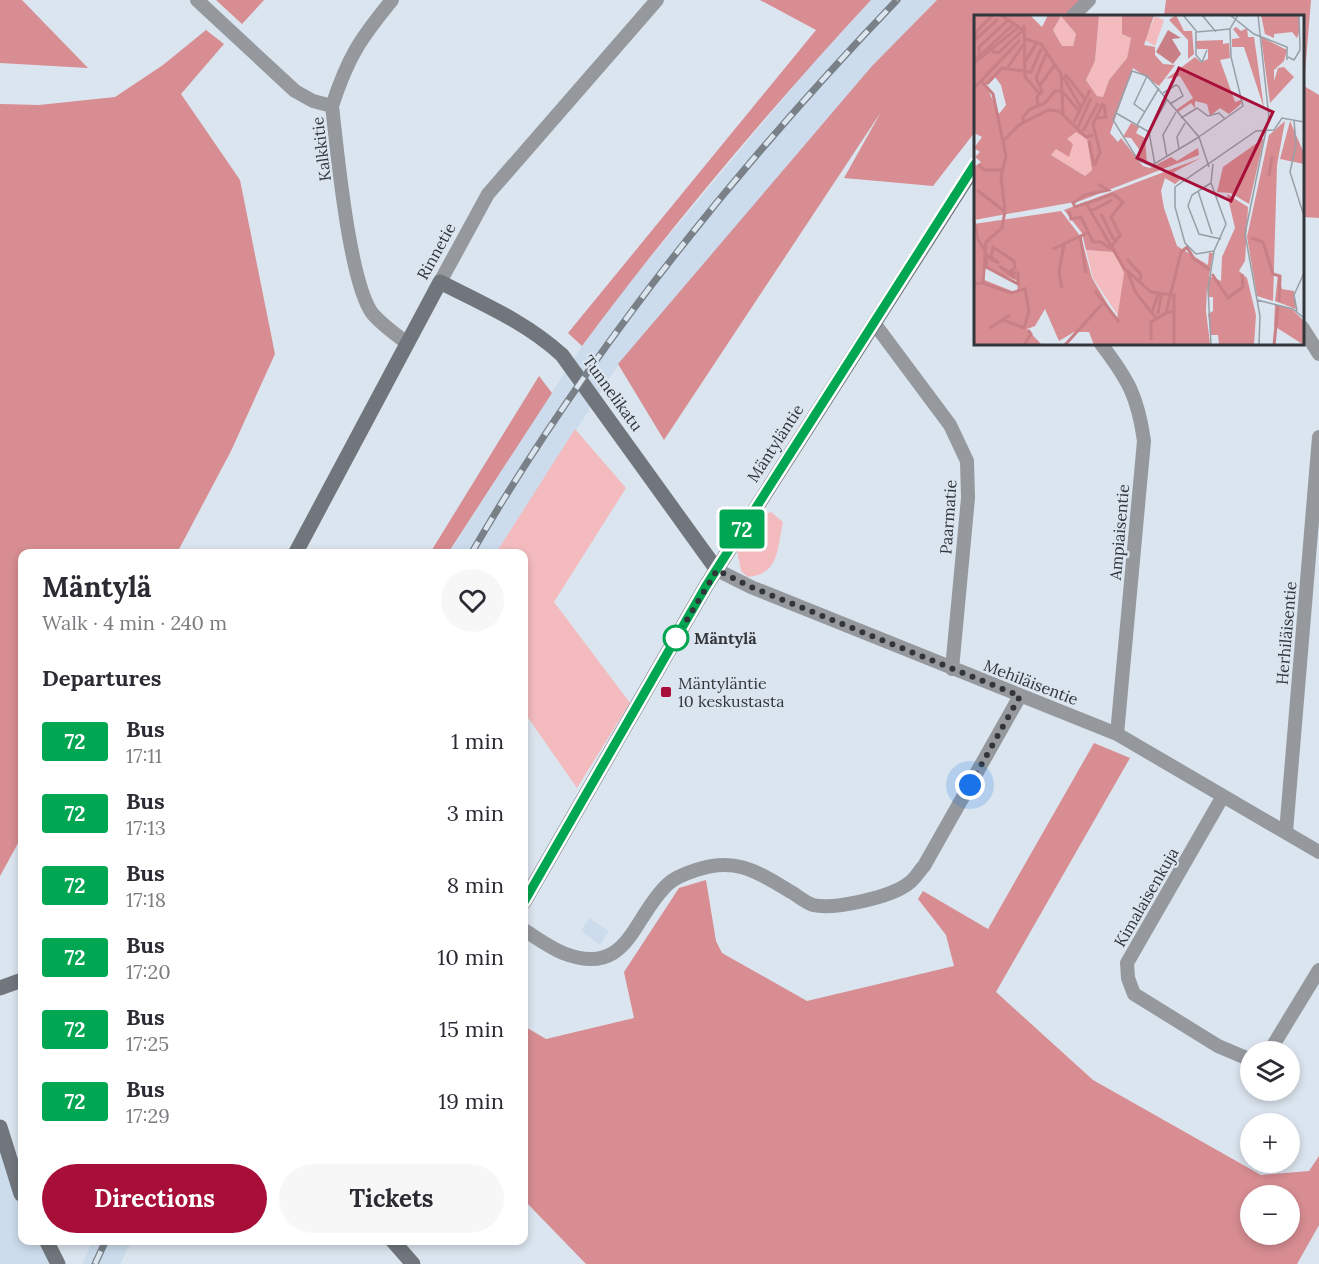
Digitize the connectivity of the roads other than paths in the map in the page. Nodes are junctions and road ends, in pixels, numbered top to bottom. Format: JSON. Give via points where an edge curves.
{"nodes":[{"id":1,"x":197,"y":0,"type":"edge"},
{"id":2,"x":392,"y":0,"type":"edge"},
{"id":3,"x":657,"y":0,"type":"edge"},
{"id":4,"x":1089,"y":0,"type":"edge"},
{"id":5,"x":1074,"y":15,"type":"edge"},
{"id":6,"x":332,"y":106,"type":"junction"},
{"id":7,"x":974,"y":169,"type":"edge"},
{"id":8,"x":440,"y":282,"type":"junction"},
{"id":9,"x":874,"y":323,"type":"junction"},
{"id":10,"x":1304,"y":330,"type":"edge"},
{"id":11,"x":406,"y":343,"type":"junction"},
{"id":12,"x":1102,"y":345,"type":"edge"},
{"id":13,"x":1319,"y":354,"type":"edge"},
{"id":14,"x":1319,"y":437,"type":"edge"},
{"id":15,"x":298,"y":549,"type":"edge"},
{"id":16,"x":717,"y":570,"type":"junction"},
{"id":17,"x":952,"y":669,"type":"junction"},
{"id":18,"x":1020,"y":696,"type":"junction"},
{"id":19,"x":1117,"y":734,"type":"junction"},
{"id":20,"x":1223,"y":796,"type":"junction"},
{"id":21,"x":1286,"y":832,"type":"junction"},
{"id":22,"x":1319,"y":852,"type":"edge"},
{"id":23,"x":528,"y":895,"type":"edge"},
{"id":24,"x":528,"y":932,"type":"edge"},
{"id":25,"x":1319,"y":970,"type":"edge"},
{"id":26,"x":18,"y":981,"type":"edge"},
{"id":27,"x":0,"y":988,"type":"edge"},
{"id":28,"x":1276,"y":1041,"type":"edge"},
{"id":29,"x":1240,"y":1055,"type":"edge"},
{"id":30,"x":0,"y":1127,"type":"edge"},
{"id":31,"x":0,"y":1151,"type":"edge"},
{"id":32,"x":18,"y":1183,"type":"edge"},
{"id":33,"x":18,"y":1187,"type":"edge"},
{"id":34,"x":48,"y":1245,"type":"edge"},
{"id":35,"x":396,"y":1245,"type":"edge"},
{"id":36,"x":58,"y":1264,"type":"edge"},
{"id":37,"x":413,"y":1264,"type":"edge"}],
"edges":[{"from":1,"to":6,"type":"street","name":"Kalkkitie","via":[[295,91]]},
{"from":2,"to":6,"type":"street","via":[[360,40],[344,70]]},
{"from":3,"to":8,"type":"street","name":"Rinnetie","via":[[488,194]]},
{"from":4,"to":5,"type":"street"},
{"from":6,"to":11,"type":"street","name":"Kalkkitie","via":[[339,169],[360,281],[371,312]]},
{"from":7,"to":9,"type":"street","name":"Mäntyläntie"},
{"from":8,"to":11,"type":"street","name":"Rinnetie"},
{"from":8,"to":16,"type":"street","name":"Tunnelikatu","via":[[516,320],[542,336],[562,355]]},
{"from":9,"to":16,"type":"street","name":"Mäntyläntie"},
{"from":9,"to":17,"type":"street","name":"Paarmatie","via":[[950,425],[967,461],[968,498]]},
{"from":10,"to":13,"type":"street"},
{"from":11,"to":15,"type":"street","name":"Rinnetie"},
{"from":12,"to":19,"type":"street","name":"Ampiaisentie","via":[[1126,377],[1140,410],[1144,441]]},
{"from":14,"to":21,"type":"street","name":"Herhiläisentie"},
{"from":16,"to":17,"type":"street","name":"Mehiläisentie"},
{"from":16,"to":23,"type":"street","name":"Mäntyläntie"},
{"from":17,"to":18,"type":"street","name":"Mehiläisentie"},
{"from":18,"to":19,"type":"street","name":"Mehiläisentie"},
{"from":18,"to":24,"type":"street","via":[[924,866],[910,883],[891,893],[832,906],[812,905],[749,867],[722,864],[670,881],[624,947],[608,957],[584,959],[563,953]]},
{"from":19,"to":20,"type":"street","name":"Mehiläisentie"},
{"from":20,"to":21,"type":"street","name":"Mehiläisentie"},
{"from":20,"to":29,"type":"street","name":"Kimalaisenkuja","via":[[1127,963],[1134,994]]},
{"from":21,"to":22,"type":"street","name":"Mehiläisentie"},
{"from":25,"to":28,"type":"street"},
{"from":26,"to":27,"type":"street"},
{"from":30,"to":32,"type":"street"},
{"from":31,"to":33,"type":"street"},
{"from":34,"to":36,"type":"street"},
{"from":35,"to":37,"type":"street"}]}
